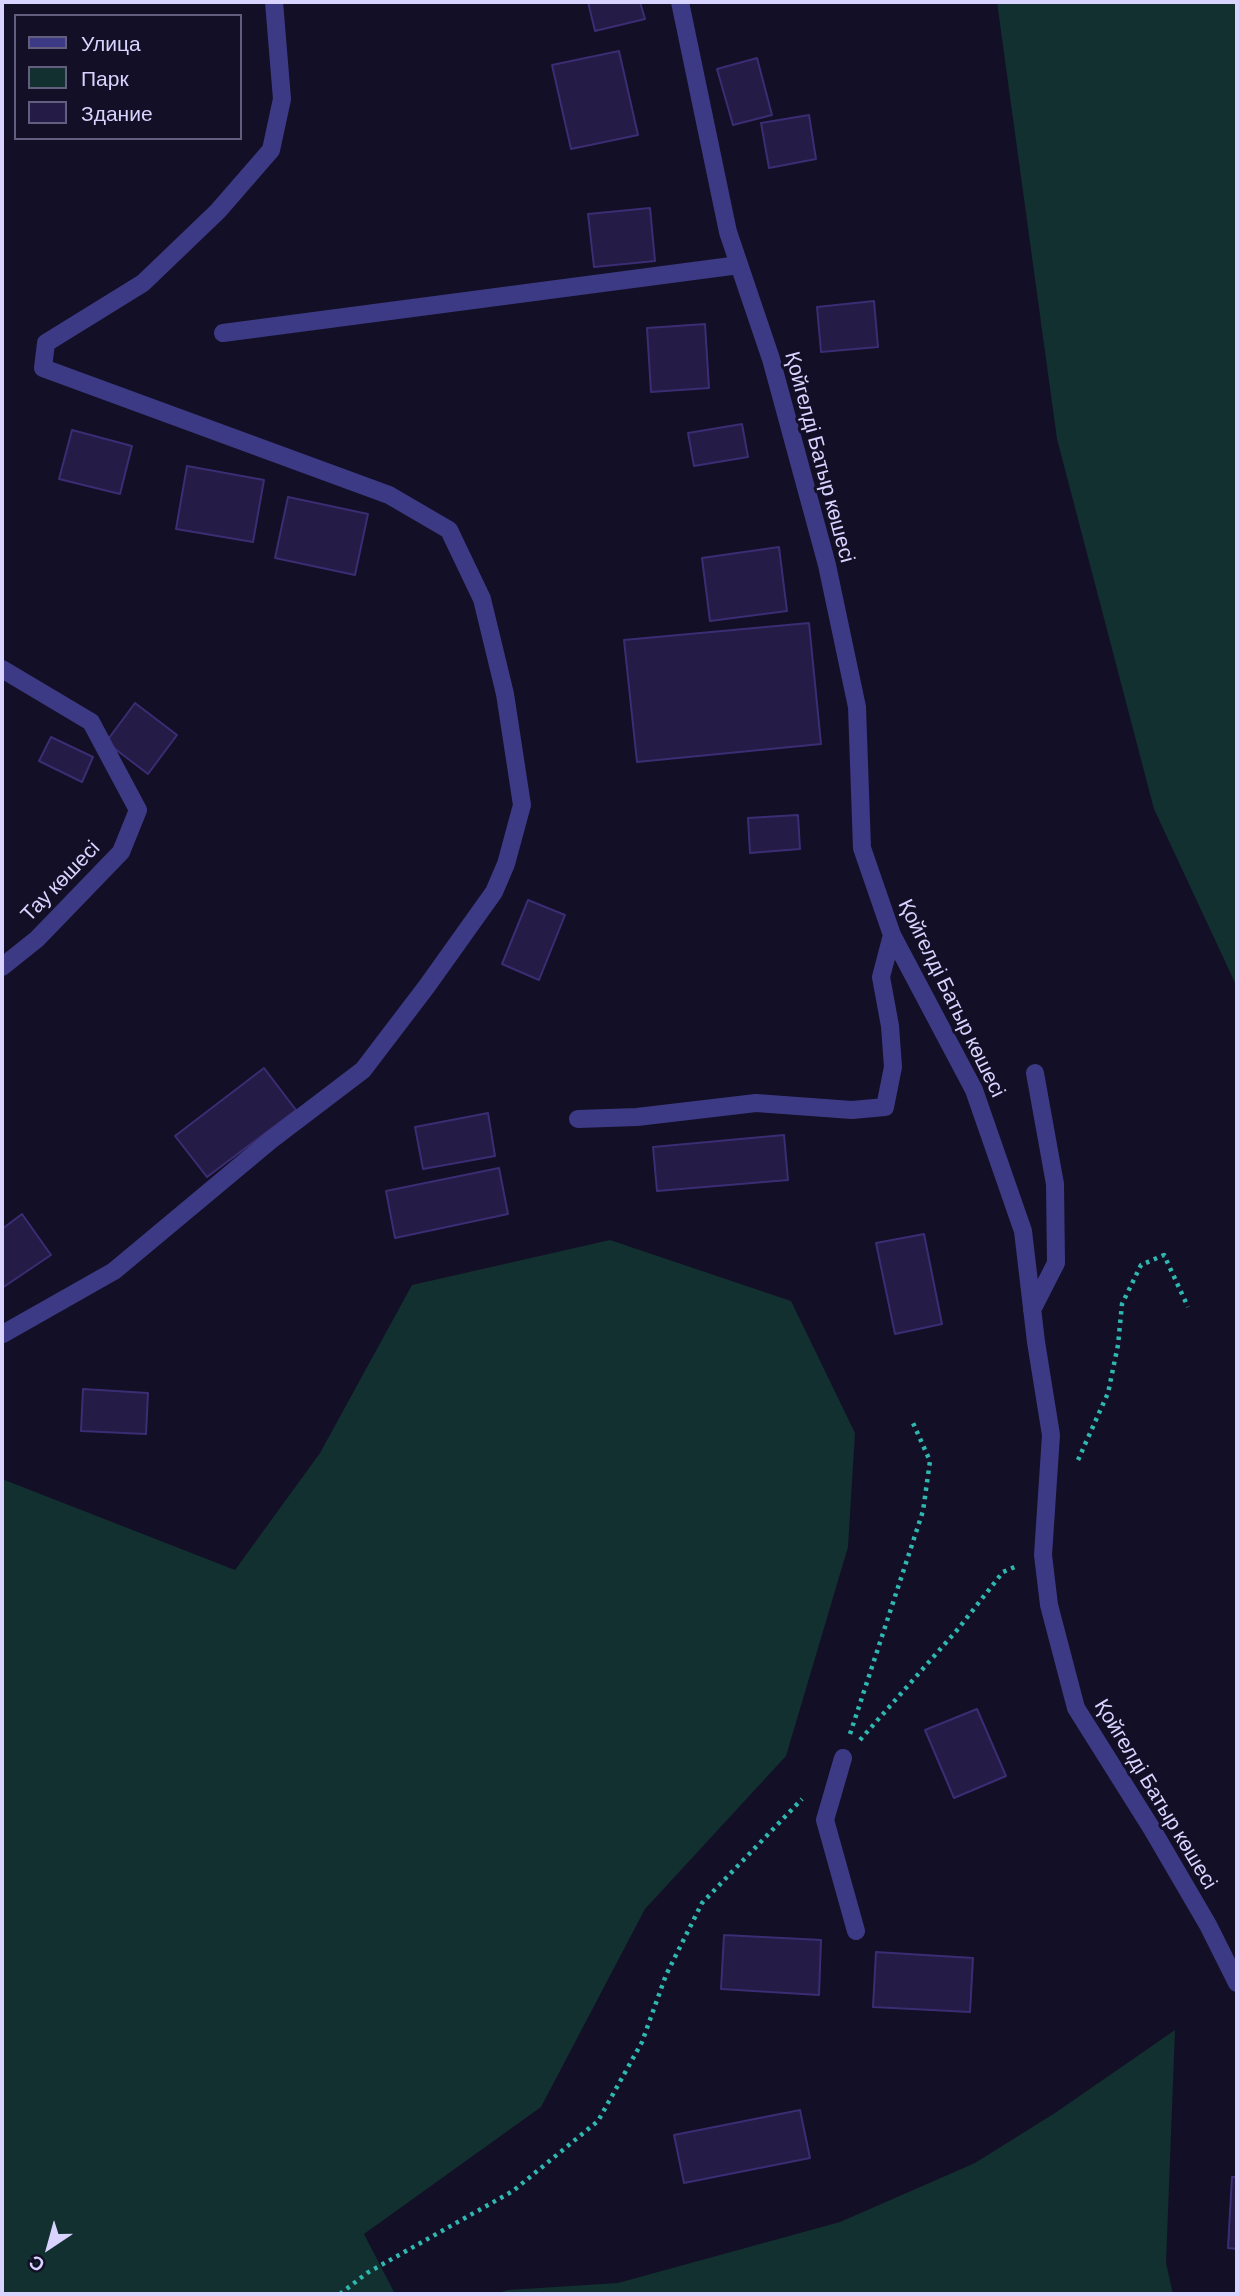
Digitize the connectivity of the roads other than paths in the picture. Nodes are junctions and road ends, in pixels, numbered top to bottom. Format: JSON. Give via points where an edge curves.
{"nodes":[{"id":1,"x":274,"y":2,"type":"edge"},
{"id":2,"x":680,"y":2,"type":"edge"},
{"id":3,"x":739,"y":265,"type":"junction"},
{"id":4,"x":223,"y":333,"type":"dead end"},
{"id":5,"x":2,"y":669,"type":"edge"},
{"id":6,"x":892,"y":936,"type":"junction"},
{"id":7,"x":2,"y":967,"type":"edge"},
{"id":8,"x":1035,"y":1073,"type":"dead end"},
{"id":9,"x":578,"y":1119,"type":"dead end"},
{"id":10,"x":1032,"y":1310,"type":"junction"},
{"id":11,"x":3,"y":1334,"type":"edge"},
{"id":12,"x":842,"y":1758,"type":"road end"},
{"id":13,"x":856,"y":1931,"type":"dead end"},
{"id":14,"x":1237,"y":1983,"type":"edge"}],
"edges":[{"from":1,"to":11,"type":"street","via":[[282,99],[271,150],[218,211],[144,283],[46,343],[43,368],[389,495],[449,530],[482,599],[505,695],[522,805],[494,892],[363,1070],[114,1271]]},
{"from":2,"to":3,"type":"street","name":"Қойгелді Батыр көшесі","via":[[728,233]]},
{"from":3,"to":4,"type":"street"},
{"from":3,"to":6,"type":"street","name":"Қойгелді Батыр көшесі","via":[[771,359],[827,565],[857,707],[862,848]]},
{"from":5,"to":7,"type":"street","name":"Тау көшесі","via":[[91,722],[138,810],[121,852],[37,939]]},
{"from":6,"to":9,"type":"street","via":[[881,977],[893,1067],[885,1107],[852,1110],[757,1103]]},
{"from":6,"to":10,"type":"street","name":"Қойгелді Батыр көшесі","via":[[974,1090],[1023,1231]]},
{"from":8,"to":10,"type":"street","via":[[1055,1184],[1056,1263]]},
{"from":10,"to":14,"type":"street","name":"Қойгелді Батыр көшесі","via":[[1051,1435],[1043,1555],[1049,1605],[1076,1708],[1153,1829]]},
{"from":12,"to":13,"type":"street","via":[[825,1820]]}]}
